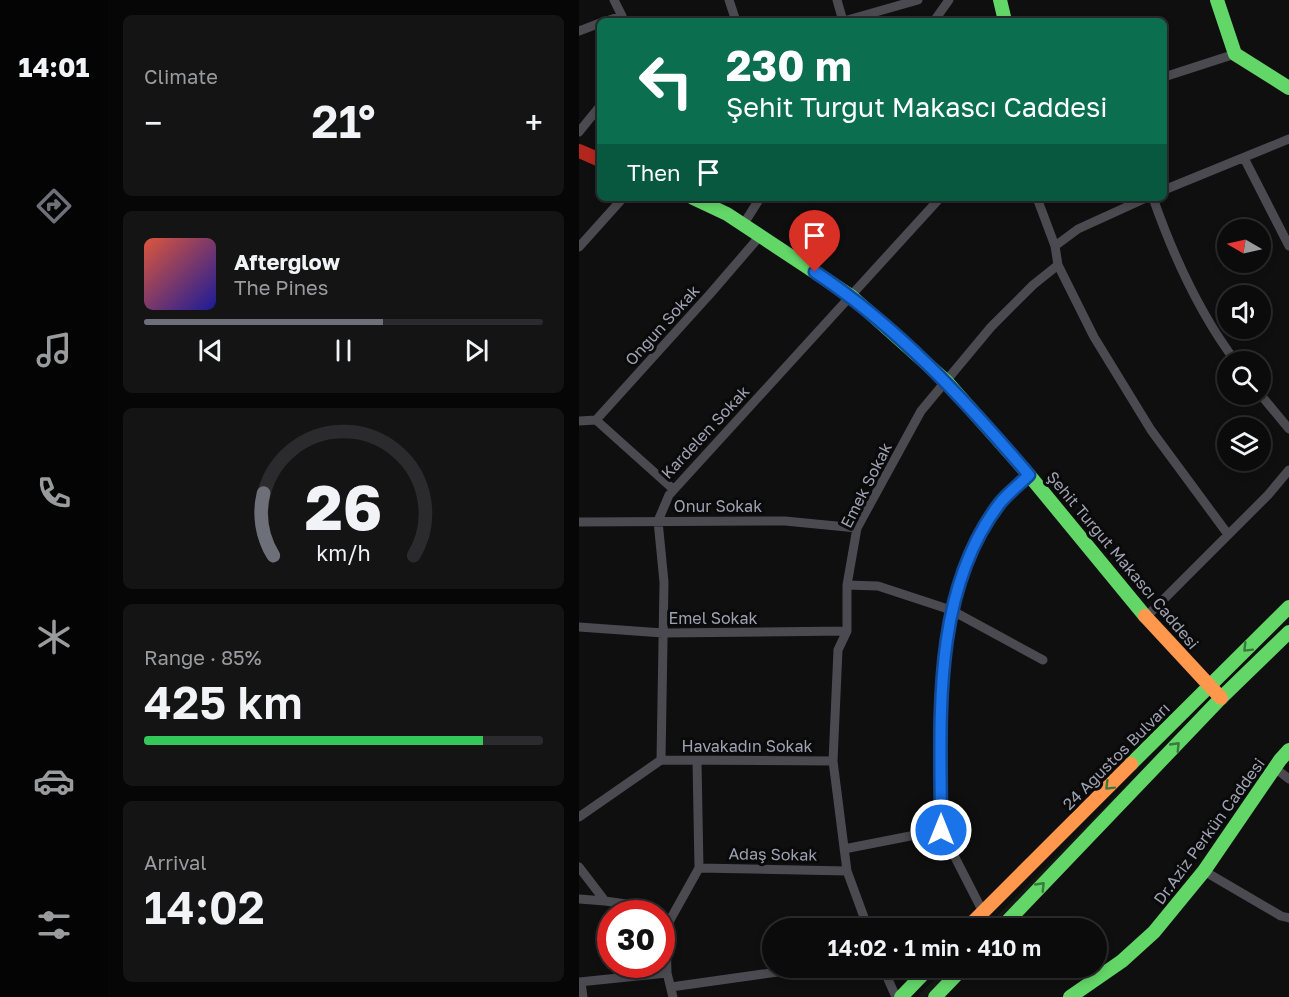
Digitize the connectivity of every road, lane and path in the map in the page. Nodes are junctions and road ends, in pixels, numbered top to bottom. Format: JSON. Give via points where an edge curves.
{"nodes":[{"id":1,"x":614,"y":0,"type":"edge"},
{"id":2,"x":729,"y":0,"type":"edge"},
{"id":3,"x":837,"y":0,"type":"edge"},
{"id":4,"x":918,"y":0,"type":"edge"},
{"id":5,"x":949,"y":0,"type":"edge"},
{"id":6,"x":1000,"y":0,"type":"edge"},
{"id":7,"x":1217,"y":0,"type":"edge"},
{"id":8,"x":616,"y":18,"type":"edge"},
{"id":9,"x":735,"y":18,"type":"edge"},
{"id":10,"x":843,"y":18,"type":"edge"},
{"id":11,"x":855,"y":18,"type":"edge"},
{"id":12,"x":936,"y":18,"type":"edge"},
{"id":13,"x":1004,"y":18,"type":"edge"},
{"id":14,"x":597,"y":24,"type":"edge"},
{"id":15,"x":579,"y":31,"type":"edge"},
{"id":16,"x":1235,"y":54,"type":"junction"},
{"id":17,"x":1167,"y":76,"type":"edge"},
{"id":18,"x":1289,"y":88,"type":"edge"},
{"id":19,"x":597,"y":110,"type":"edge"},
{"id":20,"x":579,"y":132,"type":"edge"},
{"id":21,"x":1289,"y":139,"type":"edge"},
{"id":22,"x":579,"y":151,"type":"edge"},
{"id":23,"x":1243,"y":158,"type":"junction"},
{"id":24,"x":597,"y":159,"type":"edge"},
{"id":25,"x":1167,"y":189,"type":"edge"},
{"id":26,"x":620,"y":201,"type":"edge"},
{"id":27,"x":699,"y":201,"type":"edge"},
{"id":28,"x":758,"y":201,"type":"edge"},
{"id":29,"x":937,"y":201,"type":"edge"},
{"id":30,"x":1038,"y":201,"type":"edge"},
{"id":31,"x":1140,"y":201,"type":"edge"},
{"id":32,"x":1154,"y":201,"type":"edge"},
{"id":33,"x":743,"y":225,"type":"junction"},
{"id":34,"x":760,"y":236,"type":"junction"},
{"id":35,"x":1055,"y":246,"type":"junction"},
{"id":36,"x":1289,"y":246,"type":"edge"},
{"id":37,"x":579,"y":247,"type":"edge"},
{"id":38,"x":1058,"y":265,"type":"junction"},
{"id":39,"x":851,"y":296,"type":"junction"},
{"id":40,"x":1228,"y":351,"type":"edge"},
{"id":41,"x":946,"y":381,"type":"junction"},
{"id":42,"x":1269,"y":405,"type":"edge"},
{"id":43,"x":596,"y":420,"type":"junction"},
{"id":44,"x":579,"y":421,"type":"edge"},
{"id":45,"x":1289,"y":429,"type":"edge"},
{"id":46,"x":1289,"y":470,"type":"edge"},
{"id":47,"x":1029,"y":475,"type":"junction"},
{"id":48,"x":673,"y":489,"type":"junction"},
{"id":49,"x":658,"y":521,"type":"junction"},
{"id":50,"x":579,"y":522,"type":"edge"},
{"id":51,"x":857,"y":528,"type":"junction"},
{"id":52,"x":1227,"y":533,"type":"junction"},
{"id":53,"x":847,"y":585,"type":"junction"},
{"id":54,"x":1289,"y":608,"type":"edge"},
{"id":55,"x":951,"y":610,"type":"junction"},
{"id":56,"x":1146,"y":617,"type":"junction"},
{"id":57,"x":579,"y":627,"type":"edge"},
{"id":58,"x":847,"y":631,"type":"junction"},
{"id":59,"x":1289,"y":632,"type":"edge"},
{"id":60,"x":663,"y":633,"type":"junction"},
{"id":61,"x":1043,"y":660,"type":"dead end"},
{"id":62,"x":1210,"y":686,"type":"junction"},
{"id":63,"x":1221,"y":698,"type":"junction"},
{"id":64,"x":1289,"y":750,"type":"edge"},
{"id":65,"x":661,"y":760,"type":"junction"},
{"id":66,"x":697,"y":761,"type":"junction"},
{"id":67,"x":833,"y":761,"type":"junction"},
{"id":68,"x":1275,"y":768,"type":"junction"},
{"id":69,"x":1289,"y":779,"type":"edge"},
{"id":70,"x":579,"y":817,"type":"edge"},
{"id":71,"x":941,"y":830,"type":"junction"},
{"id":72,"x":845,"y":849,"type":"junction"},
{"id":73,"x":579,"y":867,"type":"edge"},
{"id":74,"x":699,"y":868,"type":"junction"},
{"id":75,"x":847,"y":871,"type":"junction"},
{"id":76,"x":1205,"y":871,"type":"junction"},
{"id":77,"x":579,"y":899,"type":"edge"},
{"id":78,"x":597,"y":900,"type":"edge"},
{"id":79,"x":604,"y":900,"type":"edge"},
{"id":80,"x":675,"y":904,"type":"edge"},
{"id":81,"x":983,"y":912,"type":"junction"},
{"id":82,"x":864,"y":918,"type":"edge"},
{"id":83,"x":977,"y":918,"type":"edge"},
{"id":84,"x":1011,"y":918,"type":"edge"},
{"id":85,"x":1289,"y":918,"type":"edge"},
{"id":86,"x":762,"y":976,"type":"edge"},
{"id":87,"x":619,"y":978,"type":"edge"},
{"id":88,"x":887,"y":978,"type":"edge"},
{"id":89,"x":919,"y":978,"type":"edge"},
{"id":90,"x":953,"y":978,"type":"edge"},
{"id":91,"x":580,"y":982,"type":"edge"},
{"id":92,"x":672,"y":992,"type":"edge"},
{"id":93,"x":583,"y":997,"type":"edge"},
{"id":94,"x":896,"y":997,"type":"edge"},
{"id":95,"x":901,"y":997,"type":"edge"},
{"id":96,"x":935,"y":997,"type":"edge"},
{"id":97,"x":1070,"y":997,"type":"edge"}],
"edges":[{"from":1,"to":8,"type":"street","via":[[622,16]]},
{"from":2,"to":9,"type":"street"},
{"from":3,"to":10,"type":"street"},
{"from":4,"to":11,"type":"street"},
{"from":5,"to":12,"type":"street"},
{"from":6,"to":13,"type":"street"},
{"from":7,"to":16,"type":"street"},
{"from":14,"to":15,"type":"street"},
{"from":16,"to":17,"type":"street"},
{"from":16,"to":18,"type":"street"},
{"from":19,"to":20,"type":"street"},
{"from":21,"to":23,"type":"street"},
{"from":22,"to":24,"type":"street"},
{"from":23,"to":25,"type":"street"},
{"from":23,"to":36,"type":"street"},
{"from":26,"to":37,"type":"street"},
{"from":27,"to":33,"type":"street","name":"Şehit Turgut Makascı Caddesi"},
{"from":28,"to":33,"type":"street"},
{"from":29,"to":39,"type":"street","name":"Kardelen Sokak"},
{"from":30,"to":35,"type":"street"},
{"from":31,"to":35,"type":"street","via":[[1079,229]]},
{"from":32,"to":40,"type":"street","via":[[1192,290]]},
{"from":33,"to":34,"type":"street","name":"Şehit Turgut Makascı Caddesi"},
{"from":34,"to":39,"type":"street","name":"Şehit Turgut Makascı Caddesi"},
{"from":34,"to":43,"type":"street","name":"Ongun Sokak"},
{"from":35,"to":38,"type":"street"},
{"from":38,"to":41,"type":"street","name":"Emek Sokak","via":[[991,327]]},
{"from":38,"to":52,"type":"street","via":[[1094,337],[1151,430]]},
{"from":39,"to":41,"type":"street","name":"Şehit Turgut Makascı Caddesi"},
{"from":39,"to":48,"type":"street","name":"Kardelen Sokak"},
{"from":41,"to":47,"type":"street","name":"Şehit Turgut Makascı Caddesi"},
{"from":41,"to":51,"type":"street","name":"Emek Sokak","via":[[921,411]]},
{"from":42,"to":45,"type":"street"},
{"from":43,"to":44,"type":"street"},
{"from":43,"to":48,"type":"street"},
{"from":46,"to":52,"type":"street"},
{"from":47,"to":55,"type":"street","via":[[1000,503],[980,534]]},
{"from":47,"to":56,"type":"street","name":"Şehit Turgut Makascı Caddesi"},
{"from":48,"to":49,"type":"street","name":"Kardelen Sokak"},
{"from":49,"to":50,"type":"street","name":"Onur Sokak"},
{"from":49,"to":51,"type":"street","name":"Onur Sokak","via":[[785,521]]},
{"from":49,"to":60,"type":"street","name":"Kardelen Sokak","via":[[664,582]]},
{"from":51,"to":53,"type":"street","name":"Emek Sokak"},
{"from":52,"to":56,"type":"street"},
{"from":53,"to":55,"type":"street","via":[[878,586]]},
{"from":53,"to":58,"type":"street","name":"Emek Sokak"},
{"from":54,"to":62,"type":"street","name":"24 Ağustos Bulvarı","one_way":true},
{"from":55,"to":61,"type":"street"},
{"from":55,"to":71,"type":"street","via":[[942,670]]},
{"from":56,"to":62,"type":"street","name":"Şehit Turgut Makascı Caddesi"},
{"from":57,"to":60,"type":"street","name":"Emel Sokak"},
{"from":58,"to":60,"type":"street","name":"Emel Sokak"},
{"from":58,"to":67,"type":"street","name":"Emek Sokak","via":[[838,650]]},
{"from":59,"to":63,"type":"street"},
{"from":60,"to":65,"type":"street","name":"Kardelen Sokak"},
{"from":62,"to":63,"type":"street","name":"Şehit Turgut Makascı Caddesi"},
{"from":62,"to":81,"type":"street","name":"24 Ağustos Bulvarı","one_way":true},
{"from":84,"to":63,"type":"street","one_way":true},
{"from":64,"to":68,"type":"street","name":"Dr.Aziz Perkün Caddesi"},
{"from":65,"to":66,"type":"street","name":"Havakadın Sokak"},
{"from":65,"to":70,"type":"street"},
{"from":66,"to":67,"type":"street","name":"Havakadın Sokak"},
{"from":66,"to":74,"type":"street"},
{"from":67,"to":72,"type":"street","name":"Emek Sokak"},
{"from":68,"to":69,"type":"street"},
{"from":68,"to":76,"type":"street","name":"Dr.Aziz Perkün Caddesi"},
{"from":71,"to":72,"type":"street"},
{"from":71,"to":81,"type":"street"},
{"from":72,"to":75,"type":"street","name":"Emek Sokak"},
{"from":73,"to":79,"type":"street"},
{"from":74,"to":75,"type":"street","name":"Adaş Sokak"},
{"from":74,"to":80,"type":"street"},
{"from":75,"to":82,"type":"street","name":"Emek Sokak"},
{"from":76,"to":85,"type":"street"},
{"from":76,"to":97,"type":"street","name":"Dr.Aziz Perkün Caddesi","via":[[1141,946]]},
{"from":77,"to":78,"type":"street"},
{"from":81,"to":83,"type":"street","name":"24 Ağustos Bulvarı"},
{"from":86,"to":92,"type":"street"},
{"from":87,"to":91,"type":"street"},
{"from":88,"to":94,"type":"street"},
{"from":89,"to":95,"type":"street"},
{"from":90,"to":96,"type":"street"},
{"from":91,"to":93,"type":"street"}]}
